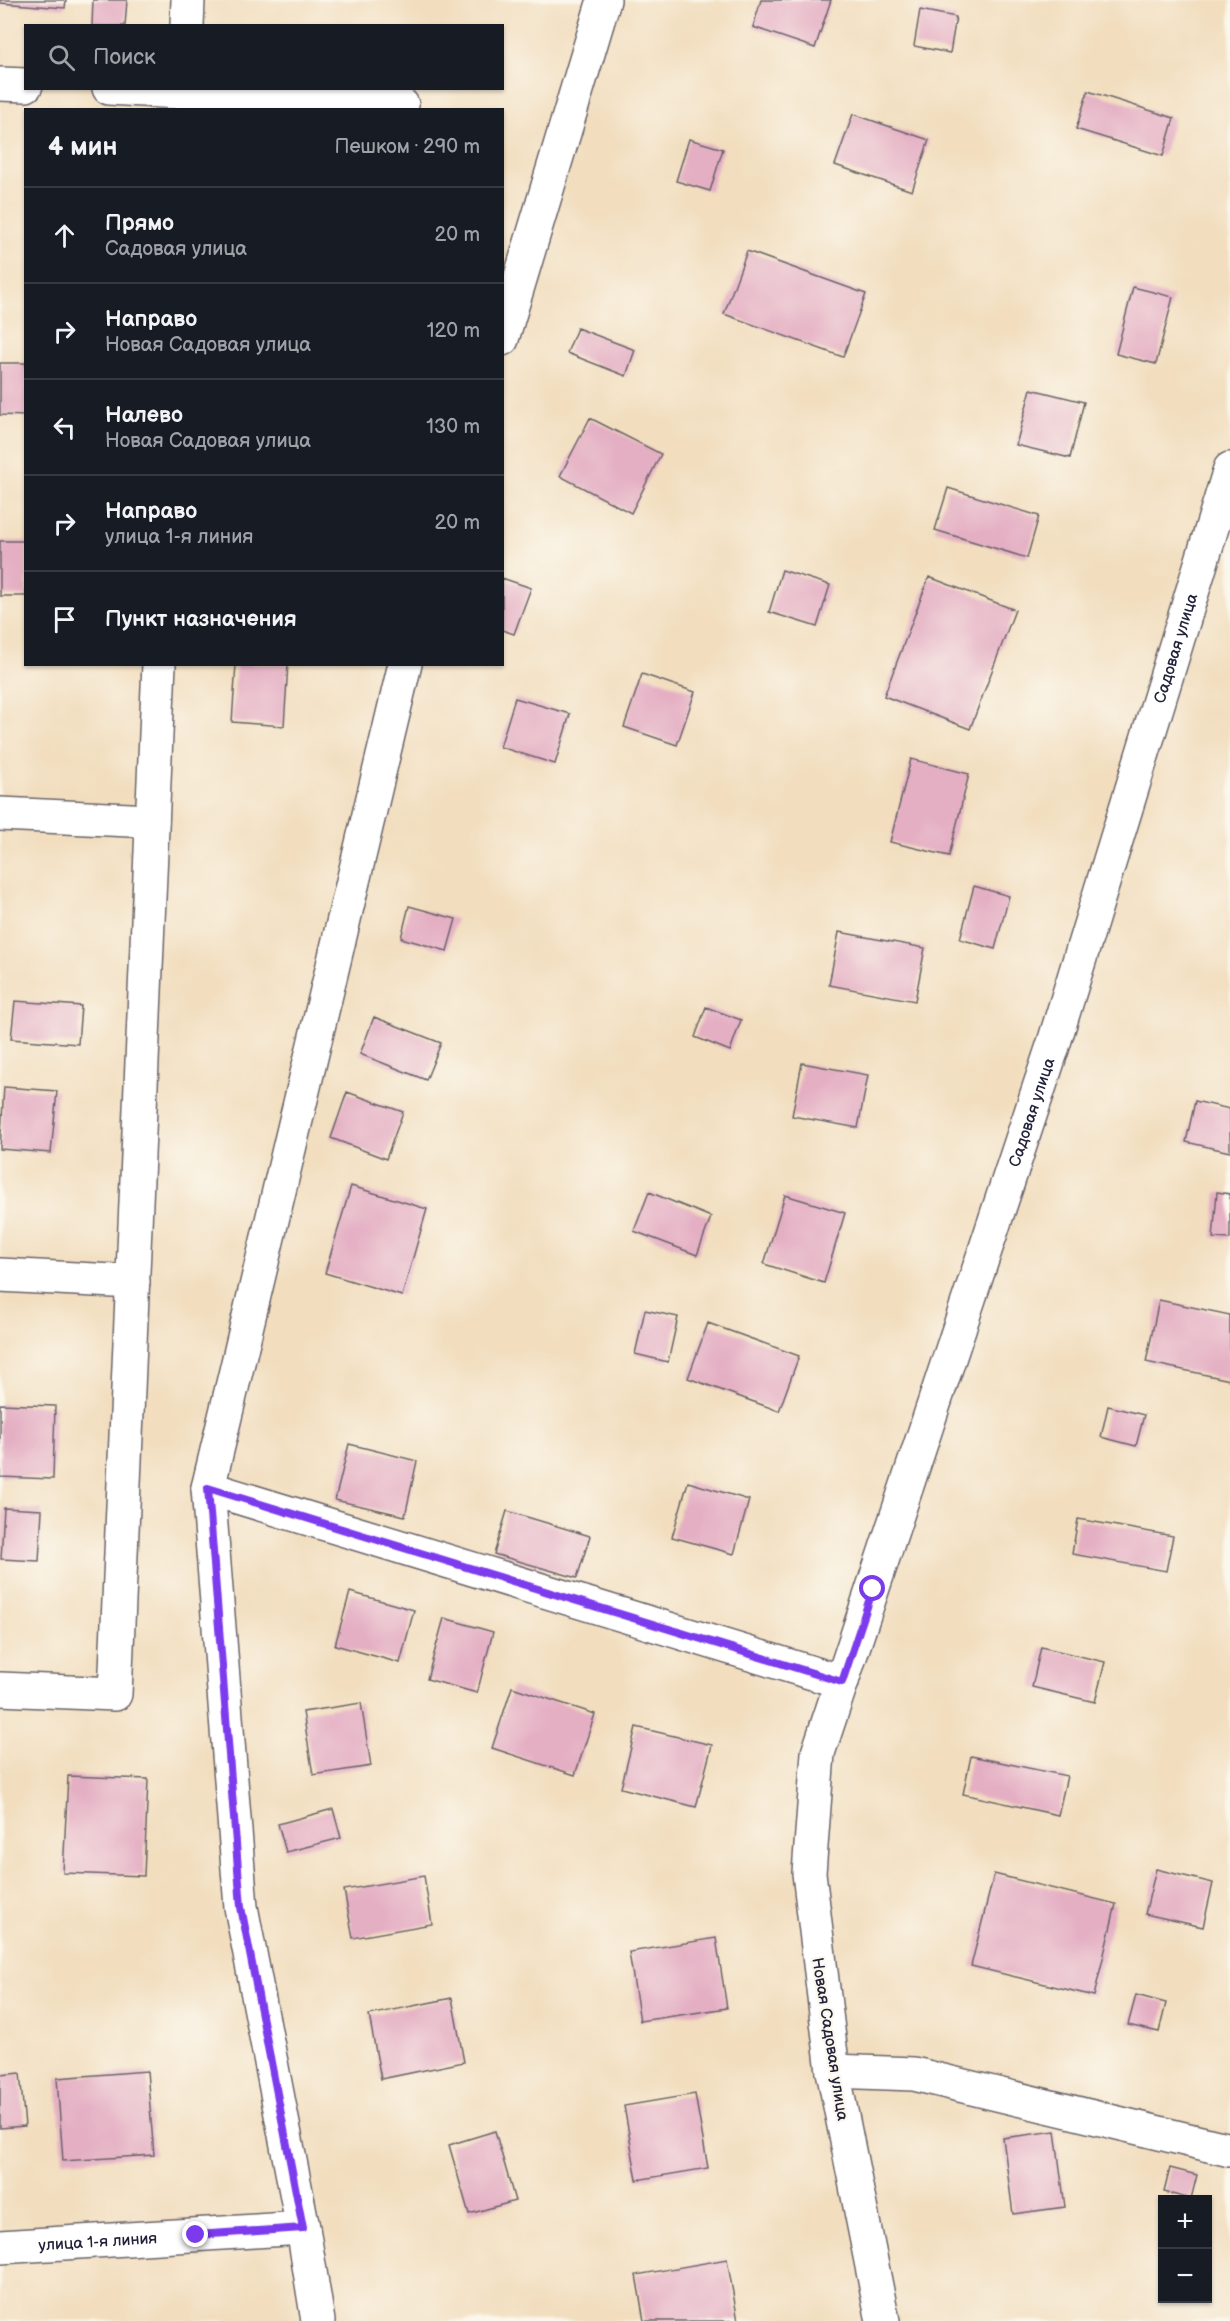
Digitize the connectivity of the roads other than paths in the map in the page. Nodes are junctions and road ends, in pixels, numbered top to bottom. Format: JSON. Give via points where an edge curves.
{"nodes":[{"id":1,"x":188,"y":0,"type":"edge"},
{"id":2,"x":604,"y":0,"type":"edge"},
{"id":3,"x":187,"y":24,"type":"edge"},
{"id":4,"x":0,"y":84,"type":"edge"},
{"id":5,"x":24,"y":85,"type":"edge"},
{"id":6,"x":126,"y":90,"type":"edge"},
{"id":7,"x":184,"y":97,"type":"edge"},
{"id":8,"x":402,"y":105,"type":"dead end"},
{"id":9,"x":504,"y":332,"type":"edge"},
{"id":10,"x":1230,"y":469,"type":"edge"},
{"id":11,"x":159,"y":666,"type":"edge"},
{"id":12,"x":405,"y":666,"type":"edge"},
{"id":13,"x":0,"y":814,"type":"edge"},
{"id":14,"x":153,"y":821,"type":"junction"},
{"id":15,"x":0,"y":1275,"type":"edge"},
{"id":16,"x":133,"y":1282,"type":"junction"},
{"id":17,"x":208,"y":1488,"type":"junction"},
{"id":18,"x":842,"y":1682,"type":"junction"},
{"id":19,"x":0,"y":1689,"type":"edge"},
{"id":20,"x":818,"y":1753,"type":"joint"},
{"id":21,"x":833,"y":2070,"type":"junction"},
{"id":22,"x":1230,"y":2150,"type":"edge"},
{"id":23,"x":303,"y":2228,"type":"junction"},
{"id":24,"x":0,"y":2247,"type":"edge"},
{"id":25,"x":318,"y":2321,"type":"edge"},
{"id":26,"x":883,"y":2321,"type":"edge"}],
"edges":[{"from":1,"to":3,"type":"street"},
{"from":2,"to":9,"type":"street"},
{"from":4,"to":5,"type":"street"},
{"from":6,"to":7,"type":"street"},
{"from":7,"to":8,"type":"street"},
{"from":10,"to":18,"type":"street","name":"Садовая улица","via":[[1053,1046]]},
{"from":11,"to":14,"type":"street"},
{"from":12,"to":17,"type":"street"},
{"from":13,"to":14,"type":"street"},
{"from":14,"to":16,"type":"street"},
{"from":15,"to":16,"type":"street"},
{"from":16,"to":19,"type":"street","via":[[115,1694]]},
{"from":17,"to":18,"type":"street"},
{"from":17,"to":23,"type":"street","via":[[241,1907]]},
{"from":18,"to":20,"type":"street","name":"Садовая улица"},
{"from":20,"to":21,"type":"street","name":"Новая Садовая улица","via":[[809,1873]]},
{"from":21,"to":22,"type":"street","via":[[914,2074]]},
{"from":21,"to":26,"type":"street","name":"Новая Садовая улица"},
{"from":23,"to":24,"type":"street","name":"улица 1-я линия"},
{"from":23,"to":25,"type":"street"}]}
